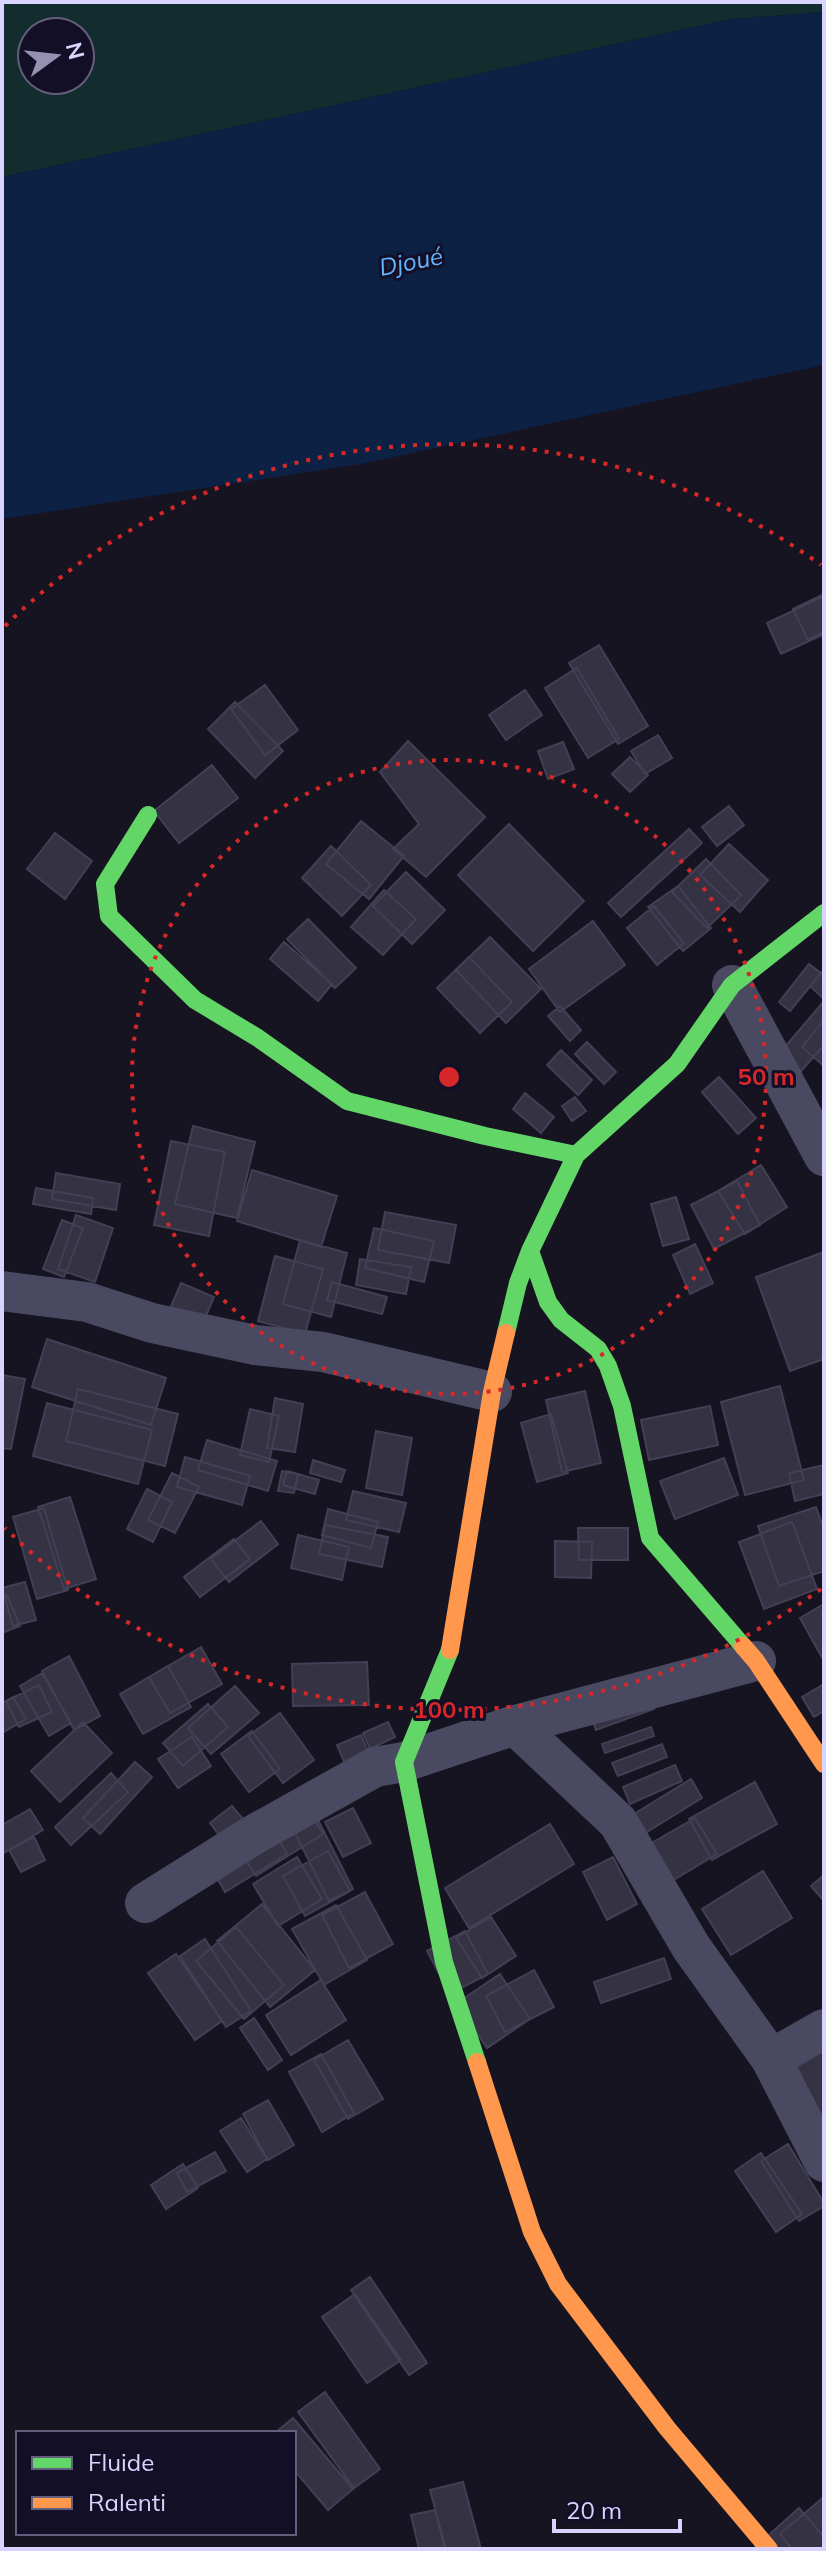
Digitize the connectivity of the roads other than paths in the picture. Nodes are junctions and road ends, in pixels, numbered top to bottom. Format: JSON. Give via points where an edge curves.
{"nodes":[{"id":1,"x":148,"y":815,"type":"dead end"},
{"id":2,"x":824,"y":913,"type":"edge"},
{"id":3,"x":732,"y":985,"type":"junction"},
{"id":4,"x":576,"y":1155,"type":"junction"},
{"id":5,"x":824,"y":1156,"type":"edge"},
{"id":6,"x":530,"y":1251,"type":"junction"},
{"id":7,"x":2,"y":1291,"type":"edge"},
{"id":8,"x":492,"y":1392,"type":"junction"},
{"id":9,"x":756,"y":1661,"type":"junction"},
{"id":10,"x":515,"y":1725,"type":"junction"},
{"id":11,"x":404,"y":1762,"type":"junction"},
{"id":12,"x":824,"y":1764,"type":"edge"},
{"id":13,"x":145,"y":1903,"type":"dead end"},
{"id":14,"x":824,"y":2029,"type":"edge"},
{"id":15,"x":771,"y":2059,"type":"junction"},
{"id":16,"x":824,"y":2162,"type":"edge"},
{"id":17,"x":769,"y":2549,"type":"edge"}],
"edges":[{"from":1,"to":4,"type":"street","via":[[105,884],[109,916],[195,1000],[347,1101]]},
{"from":2,"to":3,"type":"street"},
{"from":3,"to":4,"type":"street","via":[[677,1064]]},
{"from":3,"to":5,"type":"street"},
{"from":4,"to":6,"type":"street"},
{"from":6,"to":8,"type":"street"},
{"from":6,"to":9,"type":"street","via":[[548,1302],[567,1326],[598,1349],[608,1366],[622,1406],[650,1538]]},
{"from":7,"to":8,"type":"street","via":[[87,1302],[152,1323],[255,1345],[323,1352]]},
{"from":8,"to":11,"type":"street","via":[[450,1651]]},
{"from":9,"to":10,"type":"street"},
{"from":9,"to":12,"type":"street"},
{"from":10,"to":11,"type":"street"},
{"from":10,"to":15,"type":"street","via":[[618,1822],[691,1947]]},
{"from":11,"to":13,"type":"street","via":[[375,1767]]},
{"from":11,"to":17,"type":"street","via":[[444,1962],[532,2232],[558,2284],[667,2428]]},
{"from":14,"to":15,"type":"street"},
{"from":15,"to":16,"type":"street"}]}
